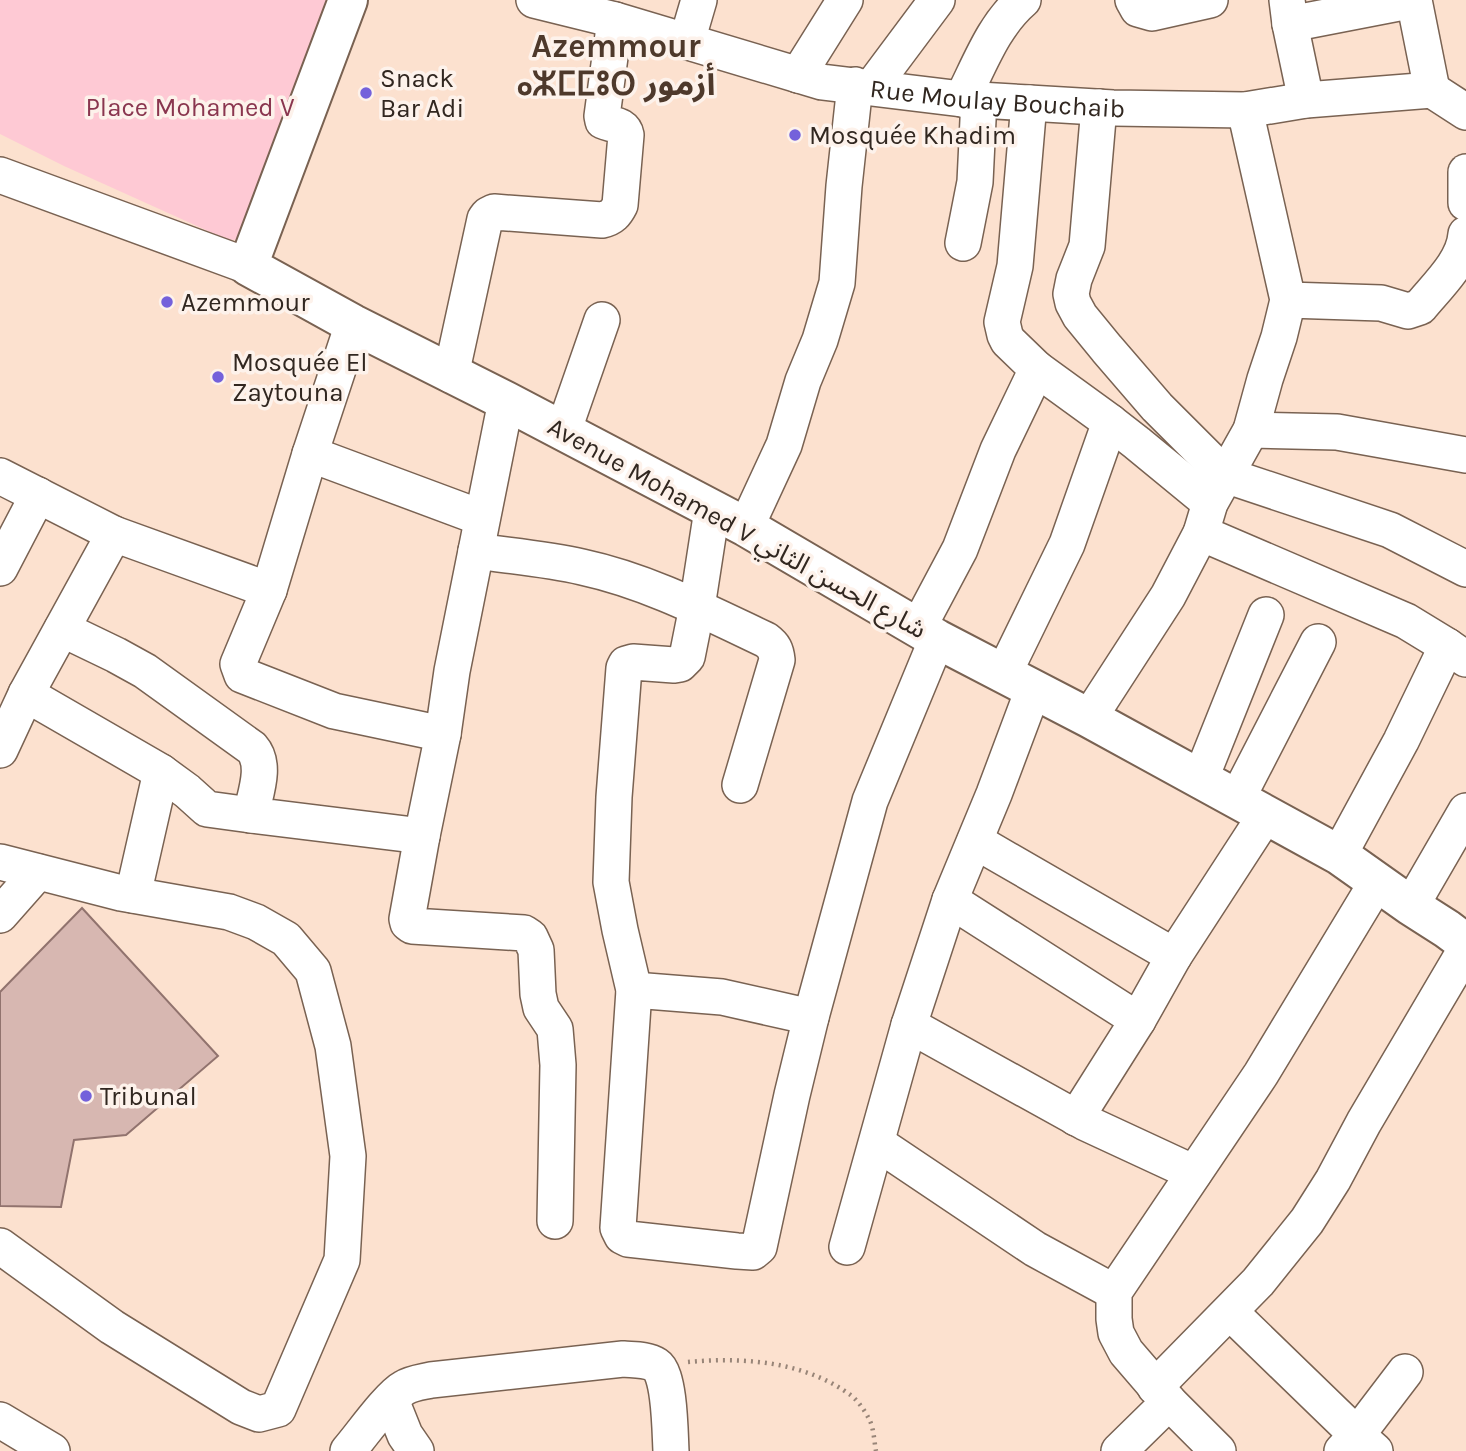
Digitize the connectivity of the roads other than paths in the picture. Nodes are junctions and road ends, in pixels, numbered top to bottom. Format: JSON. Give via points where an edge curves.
{"nodes":[{"id":1,"x":348,"y":0,"type":"edge"},
{"id":2,"x":534,"y":0,"type":"edge"},
{"id":3,"x":699,"y":0,"type":"edge"},
{"id":4,"x":845,"y":0,"type":"edge"},
{"id":5,"x":937,"y":0,"type":"edge"},
{"id":6,"x":1023,"y":0,"type":"edge"},
{"id":7,"x":1133,"y":0,"type":"edge"},
{"id":8,"x":1210,"y":0,"type":"edge"},
{"id":9,"x":1414,"y":0,"type":"edge"},
{"id":10,"x":1288,"y":12,"type":"edge"},
{"id":11,"x":615,"y":20,"type":"junction"},
{"id":12,"x":687,"y":41,"type":"junction"},
{"id":13,"x":798,"y":75,"type":"junction"},
{"id":14,"x":864,"y":86,"type":"junction"},
{"id":15,"x":1432,"y":90,"type":"junction"},
{"id":16,"x":971,"y":99,"type":"junction"},
{"id":17,"x":1306,"y":100,"type":"junction"},
{"id":18,"x":1029,"y":103,"type":"junction"},
{"id":19,"x":1099,"y":107,"type":"junction"},
{"id":20,"x":1245,"y":110,"type":"junction"},
{"id":21,"x":1466,"y":112,"type":"edge"},
{"id":22,"x":1466,"y":172,"type":"edge"},
{"id":23,"x":0,"y":175,"type":"edge"},
{"id":24,"x":1466,"y":204,"type":"edge"},
{"id":25,"x":1466,"y":234,"type":"edge"},
{"id":26,"x":963,"y":243,"type":"dead end"},
{"id":27,"x":248,"y":266,"type":"junction"},
{"id":28,"x":1288,"y":300,"type":"junction"},
{"id":29,"x":602,"y":320,"type":"dead end"},
{"id":30,"x":353,"y":324,"type":"junction"},
{"id":31,"x":1037,"y":369,"type":"junction"},
{"id":32,"x":451,"y":374,"type":"junction"},
{"id":33,"x":506,"y":401,"type":"junction"},
{"id":34,"x":1110,"y":422,"type":"junction"},
{"id":35,"x":1251,"y":430,"type":"junction"},
{"id":36,"x":563,"y":432,"type":"junction"},
{"id":37,"x":310,"y":454,"type":"junction"},
{"id":38,"x":1466,"y":455,"type":"edge"},
{"id":39,"x":0,"y":476,"type":"edge"},
{"id":40,"x":38,"y":495,"type":"junction"},
{"id":41,"x":1212,"y":504,"type":"junction"},
{"id":42,"x":712,"y":510,"type":"junction"},
{"id":43,"x":746,"y":527,"type":"junction"},
{"id":44,"x":114,"y":534,"type":"junction"},
{"id":45,"x":479,"y":534,"type":"junction"},
{"id":46,"x":0,"y":568,"type":"edge"},
{"id":47,"x":1466,"y":569,"type":"edge"},
{"id":48,"x":269,"y":590,"type":"junction"},
{"id":49,"x":697,"y":607,"type":"junction"},
{"id":50,"x":1266,"y":615,"type":"dead end"},
{"id":51,"x":62,"y":629,"type":"junction"},
{"id":52,"x":927,"y":633,"type":"junction"},
{"id":53,"x":1318,"y":642,"type":"dead end"},
{"id":54,"x":1456,"y":653,"type":"edge"},
{"id":55,"x":1018,"y":682,"type":"junction"},
{"id":56,"x":26,"y":694,"type":"junction"},
{"id":57,"x":1089,"y":718,"type":"junction"},
{"id":58,"x":443,"y":734,"type":"junction"},
{"id":59,"x":0,"y":750,"type":"edge"},
{"id":60,"x":161,"y":772,"type":"junction"},
{"id":61,"x":1200,"y":780,"type":"junction"},
{"id":62,"x":740,"y":785,"type":"dead end"},
{"id":63,"x":1251,"y":807,"type":"junction"},
{"id":64,"x":1466,"y":811,"type":"edge"},
{"id":65,"x":251,"y":815,"type":"junction"},
{"id":66,"x":422,"y":836,"type":"junction"},
{"id":67,"x":975,"y":841,"type":"junction"},
{"id":68,"x":1339,"y":855,"type":"junction"},
{"id":69,"x":0,"y":862,"type":"edge"},
{"id":70,"x":38,"y":872,"type":"junction"},
{"id":71,"x":1377,"y":882,"type":"junction"},
{"id":72,"x":133,"y":895,"type":"junction"},
{"id":73,"x":950,"y":900,"type":"junction"},
{"id":74,"x":1410,"y":906,"type":"junction"},
{"id":75,"x":0,"y":915,"type":"edge"},
{"id":76,"x":1461,"y":936,"type":"edge"},
{"id":77,"x":1174,"y":956,"type":"junction"},
{"id":78,"x":634,"y":990,"type":"junction"},
{"id":79,"x":811,"y":1017,"type":"junction"},
{"id":80,"x":1138,"y":1020,"type":"junction"},
{"id":81,"x":909,"y":1025,"type":"junction"},
{"id":82,"x":1076,"y":1118,"type":"junction"},
{"id":83,"x":877,"y":1143,"type":"junction"},
{"id":84,"x":1194,"y":1173,"type":"junction"},
{"id":85,"x":555,"y":1221,"type":"dead end"},
{"id":86,"x":0,"y":1246,"type":"edge"},
{"id":87,"x":847,"y":1247,"type":"dead end"},
{"id":88,"x":1114,"y":1292,"type":"junction"},
{"id":89,"x":1230,"y":1312,"type":"junction"},
{"id":90,"x":1405,"y":1372,"type":"dead end"},
{"id":91,"x":1162,"y":1394,"type":"junction"},
{"id":92,"x":391,"y":1400,"type":"junction"},
{"id":93,"x":3,"y":1431,"type":"edge"},
{"id":94,"x":1358,"y":1446,"type":"edge"},
{"id":95,"x":52,"y":1451,"type":"edge"},
{"id":96,"x":348,"y":1451,"type":"edge"},
{"id":97,"x":416,"y":1451,"type":"edge"},
{"id":98,"x":671,"y":1451,"type":"edge"},
{"id":99,"x":1119,"y":1451,"type":"edge"},
{"id":100,"x":1218,"y":1451,"type":"edge"}],
"edges":[{"from":1,"to":27,"type":"main road"},
{"from":2,"to":11,"type":"street","name":"Rue Moulay Bouchaib"},
{"from":3,"to":12,"type":"street"},
{"from":4,"to":13,"type":"street"},
{"from":5,"to":14,"type":"street"},
{"from":6,"to":16,"type":"street","via":[[995,32]]},
{"from":7,"to":8,"type":"street","via":[[1138,9],[1152,13]]},
{"from":9,"to":10,"type":"street"},
{"from":9,"to":15,"type":"street"},
{"from":10,"to":17,"type":"street"},
{"from":11,"to":12,"type":"street","name":"Rue Moulay Bouchaib"},
{"from":11,"to":32,"type":"street","via":[[602,116],[603,121],[625,130],[621,205],[609,219],[602,220],[488,215]]},
{"from":12,"to":13,"type":"street","name":"Rue Moulay Bouchaib"},
{"from":13,"to":14,"type":"street","name":"Rue Moulay Bouchaib"},
{"from":14,"to":16,"type":"street","name":"Rue Moulay Bouchaib"},
{"from":14,"to":43,"type":"street","via":[[844,186],[837,283],[784,445]]},
{"from":15,"to":17,"type":"street","name":"Rue Moulay Bouchaib"},
{"from":15,"to":21,"type":"street"},
{"from":16,"to":18,"type":"street","name":"Rue Moulay Bouchaib"},
{"from":16,"to":26,"type":"street","via":[[975,182]]},
{"from":17,"to":20,"type":"street","name":"Rue Moulay Bouchaib"},
{"from":18,"to":19,"type":"street","name":"Rue Moulay Bouchaib"},
{"from":18,"to":31,"type":"street","via":[[1015,266],[1002,322],[1008,341]]},
{"from":19,"to":20,"type":"street","name":"Rue Moulay Bouchaib"},
{"from":19,"to":41,"type":"street","via":[[1090,229],[1073,279],[1073,303],[1157,407]]},
{"from":20,"to":28,"type":"street"},
{"from":22,"to":24,"type":"street"},
{"from":23,"to":27,"type":"street"},
{"from":25,"to":28,"type":"street","via":[[1454,264],[1413,310],[1381,303]]},
{"from":27,"to":30,"type":"main road","name":"Avenue Mohamed V شارع الحسن الثاني"},
{"from":28,"to":35,"type":"street"},
{"from":29,"to":36,"type":"street"},
{"from":30,"to":32,"type":"main road","name":"Avenue Mohamed V شارع الحسن الثاني"},
{"from":30,"to":37,"type":"street"},
{"from":31,"to":34,"type":"street"},
{"from":31,"to":52,"type":"street","via":[[998,450]]},
{"from":32,"to":33,"type":"main road","name":"Avenue Mohamed V شارع الحسن الثاني"},
{"from":33,"to":36,"type":"main road","name":"Avenue Mohamed V شارع الحسن الثاني"},
{"from":33,"to":45,"type":"street"},
{"from":34,"to":41,"type":"street"},
{"from":34,"to":55,"type":"street"},
{"from":35,"to":38,"type":"street","via":[[1337,432]]},
{"from":35,"to":41,"type":"street"},
{"from":36,"to":42,"type":"main road","name":"Avenue Mohamed V شارع الحسن الثاني"},
{"from":37,"to":45,"type":"street"},
{"from":37,"to":48,"type":"street"},
{"from":39,"to":40,"type":"street"},
{"from":40,"to":44,"type":"street"},
{"from":40,"to":46,"type":"street"},
{"from":41,"to":47,"type":"street","via":[[1390,530]]},
{"from":41,"to":54,"type":"street"},
{"from":41,"to":57,"type":"street","via":[[1168,596]]},
{"from":42,"to":43,"type":"main road","name":"Avenue Mohamed V شارع الحسن الثاني"},
{"from":42,"to":49,"type":"street"},
{"from":43,"to":52,"type":"main road","name":"Avenue Mohamed V شارع الحسن الثاني"},
{"from":44,"to":48,"type":"street"},
{"from":44,"to":51,"type":"street"},
{"from":45,"to":49,"type":"street"},
{"from":45,"to":58,"type":"street"},
{"from":48,"to":58,"type":"street","via":[[238,664],[242,675],[334,711]]},
{"from":49,"to":62,"type":"street","via":[[766,640],[776,651]]},
{"from":49,"to":78,"type":"street","via":[[684,661],[674,665],[633,662],[624,668],[611,882]]},
{"from":50,"to":61,"type":"street"},
{"from":51,"to":56,"type":"street"},
{"from":51,"to":65,"type":"street","via":[[145,671],[251,748],[260,762]]},
{"from":52,"to":55,"type":"main road","name":"Avenue Mohamed V شارع الحسن الثاني"},
{"from":52,"to":79,"type":"street","via":[[870,801]]},
{"from":53,"to":63,"type":"street"},
{"from":54,"to":68,"type":"street"},
{"from":55,"to":57,"type":"main road","name":"Avenue Mohamed V شارع الحسن الثاني"},
{"from":55,"to":67,"type":"street"},
{"from":56,"to":59,"type":"street"},
{"from":56,"to":60,"type":"street"},
{"from":57,"to":61,"type":"main road","name":"Avenue Mohamed V شارع الحسن الثاني"},
{"from":58,"to":66,"type":"street"},
{"from":60,"to":65,"type":"street","via":[[206,808]]},
{"from":60,"to":72,"type":"street"},
{"from":61,"to":63,"type":"main road","name":"Avenue Mohamed V شارع الحسن الثاني"},
{"from":63,"to":68,"type":"main road","name":"Avenue Mohamed V شارع الحسن الثاني"},
{"from":63,"to":77,"type":"street"},
{"from":64,"to":74,"type":"street"},
{"from":65,"to":66,"type":"street"},
{"from":66,"to":85,"type":"street","via":[[409,925],[524,933],[534,942],[538,994],[555,1029],[558,1065]]},
{"from":67,"to":73,"type":"street"},
{"from":67,"to":77,"type":"street"},
{"from":68,"to":71,"type":"main road","name":"Avenue Mohamed V شارع الحسن الثاني"},
{"from":69,"to":70,"type":"street"},
{"from":70,"to":72,"type":"street"},
{"from":70,"to":75,"type":"street"},
{"from":71,"to":74,"type":"main road","name":"Avenue Mohamed V شارع الحسن الثاني"},
{"from":71,"to":84,"type":"street","via":[[1261,1074]]},
{"from":72,"to":86,"type":"street","via":[[229,912],[256,922],[286,939],[313,971],[333,1046],[348,1156],[342,1260],[278,1409],[259,1414],[112,1328]]},
{"from":73,"to":80,"type":"street"},
{"from":73,"to":81,"type":"street"},
{"from":74,"to":76,"type":"main road","name":"Avenue Mohamed V شارع الحسن الثاني"},
{"from":76,"to":89,"type":"street","via":[[1333,1180],[1307,1220]]},
{"from":77,"to":80,"type":"street"},
{"from":78,"to":79,"type":"street","via":[[722,997]]},
{"from":78,"to":79,"type":"street","via":[[618,1228],[628,1239],[753,1252],[759,1247]]},
{"from":80,"to":82,"type":"street"},
{"from":81,"to":82,"type":"street"},
{"from":81,"to":83,"type":"street"},
{"from":82,"to":84,"type":"street"},
{"from":83,"to":87,"type":"street"},
{"from":83,"to":88,"type":"street","via":[[1035,1249]]},
{"from":84,"to":88,"type":"street"},
{"from":88,"to":91,"type":"street","via":[[1116,1333]]},
{"from":89,"to":91,"type":"street"},
{"from":89,"to":94,"type":"street"},
{"from":90,"to":94,"type":"street"},
{"from":91,"to":99,"type":"street"},
{"from":91,"to":100,"type":"street"},
{"from":92,"to":96,"type":"street"},
{"from":92,"to":97,"type":"street"},
{"from":92,"to":98,"type":"street","via":[[403,1388],[432,1380],[623,1359],[648,1362],[657,1365],[666,1386]]},
{"from":93,"to":95,"type":"street"}]}
